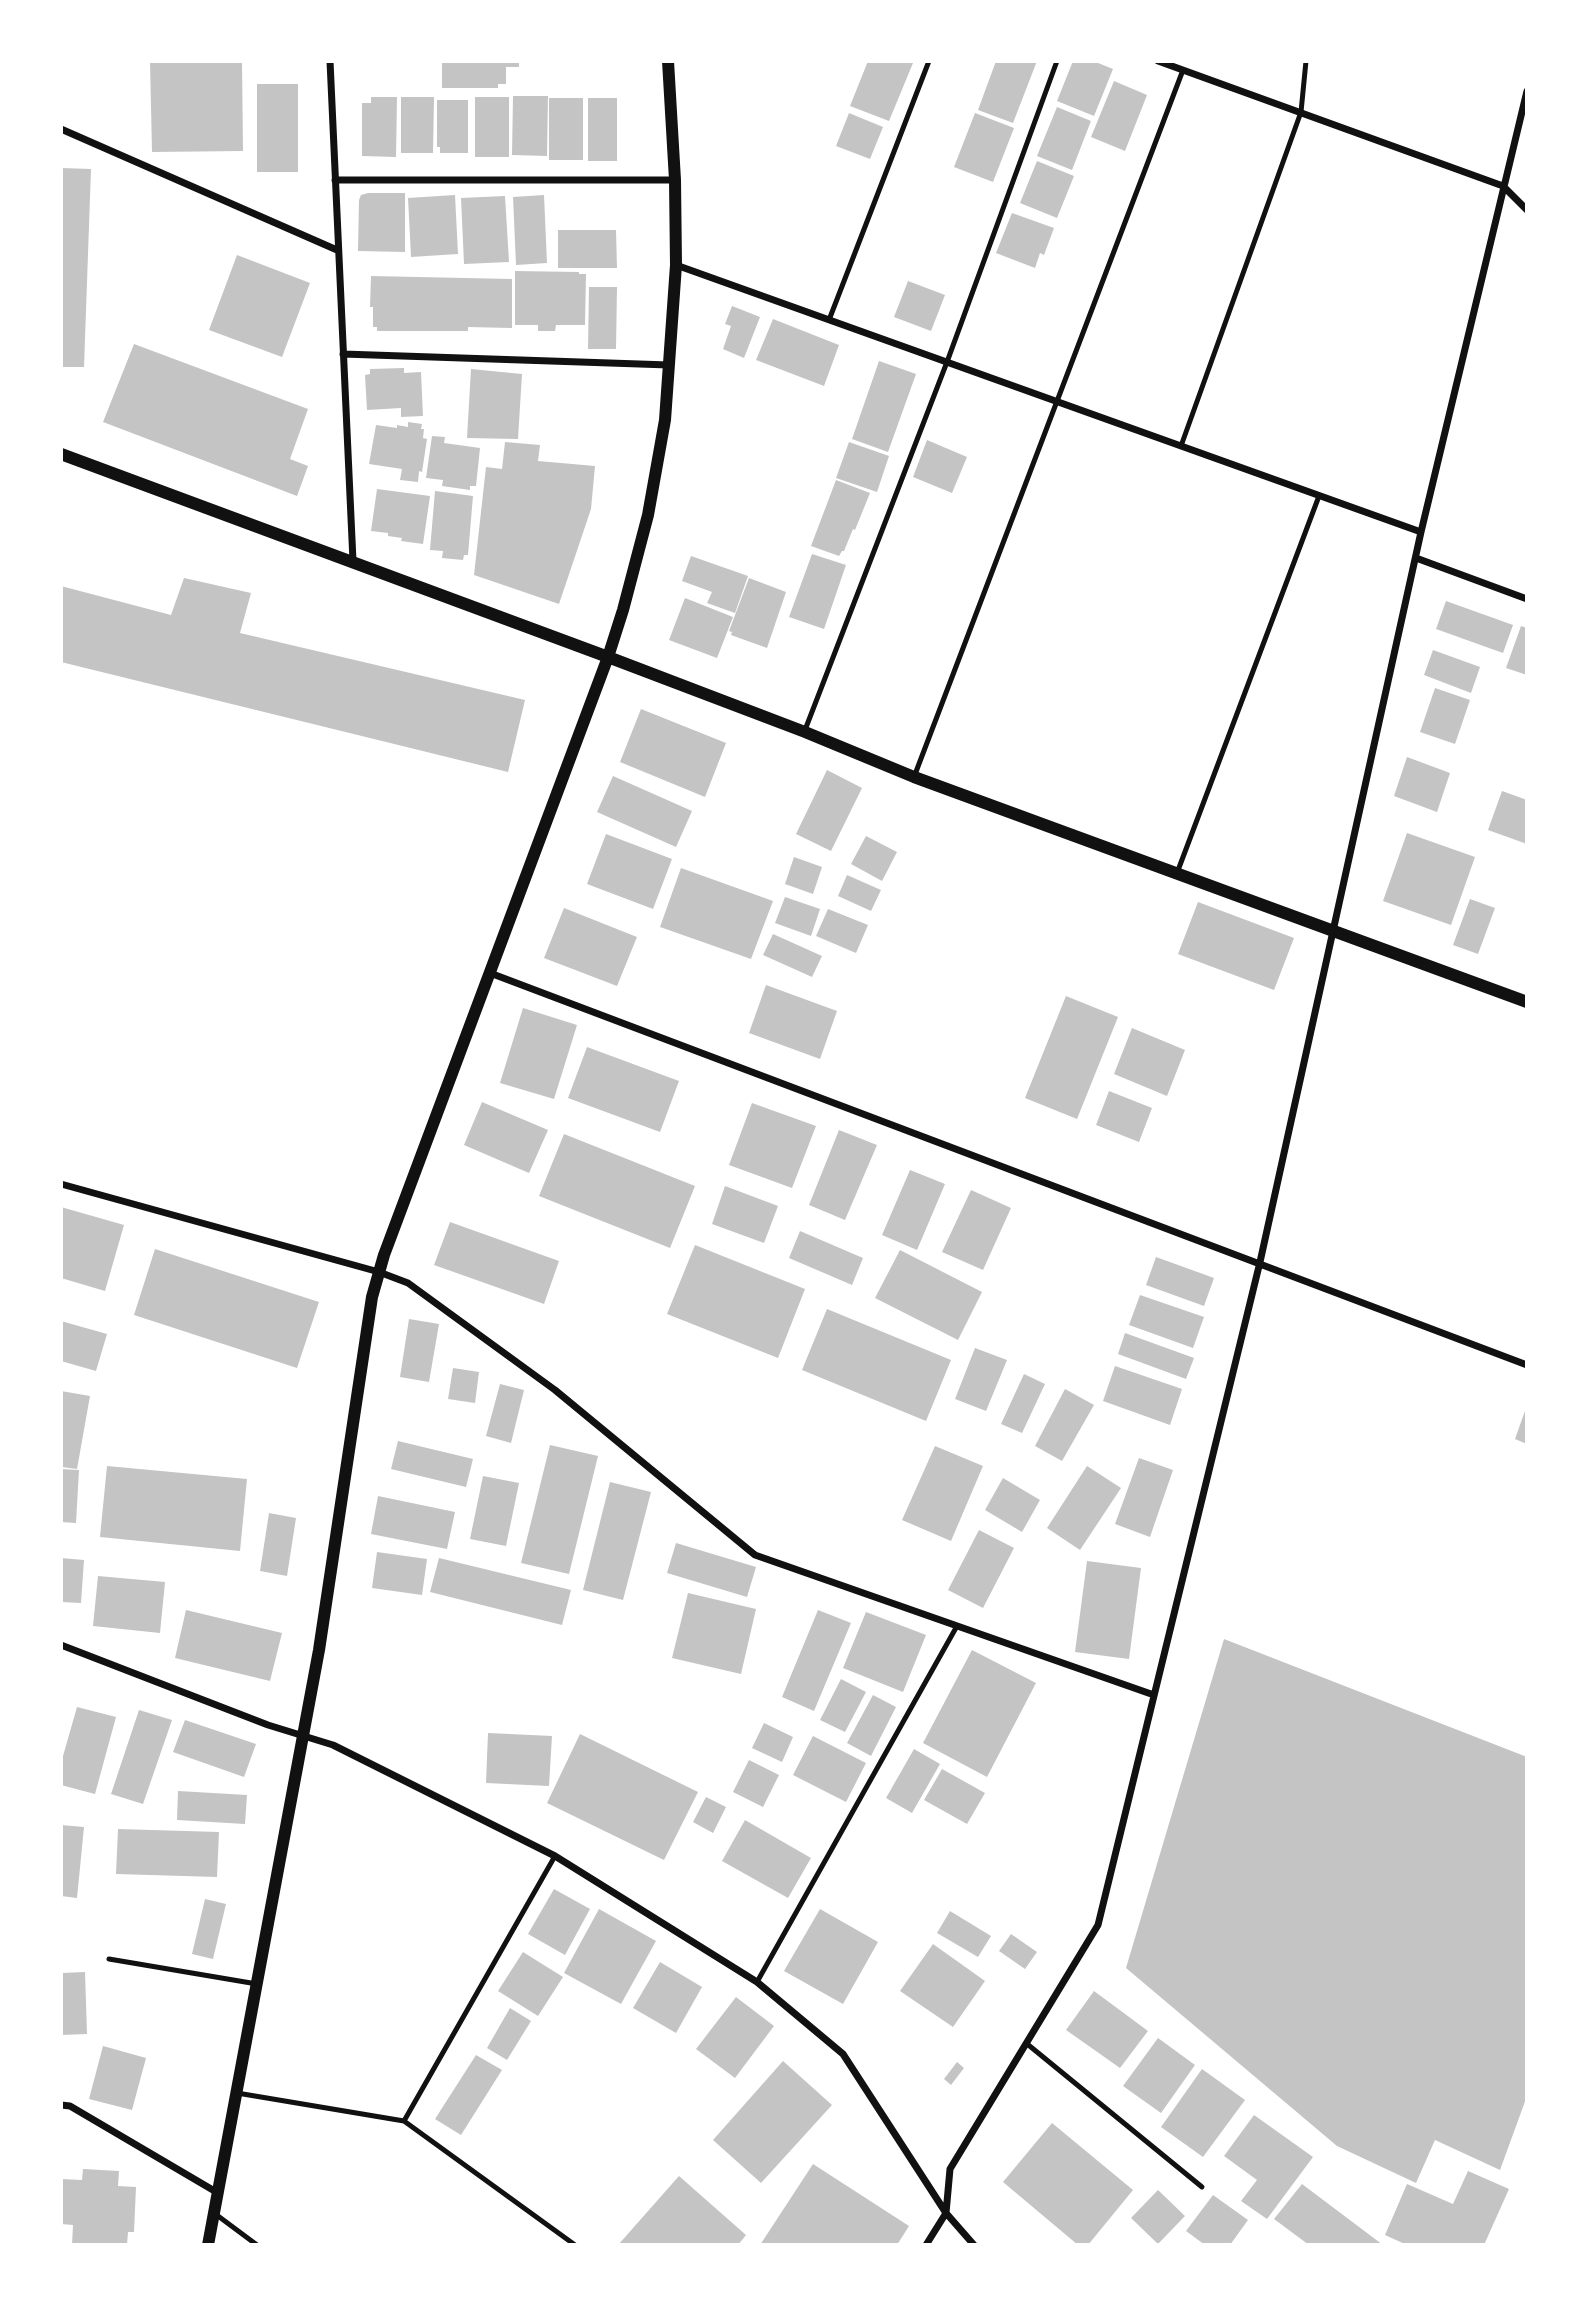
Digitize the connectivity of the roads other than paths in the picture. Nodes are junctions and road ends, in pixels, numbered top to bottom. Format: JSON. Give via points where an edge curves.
{"nodes":[{"id":1,"x":330,"y":61,"type":"edge"},
{"id":2,"x":668,"y":61,"type":"edge"},
{"id":3,"x":929,"y":61,"type":"edge"},
{"id":4,"x":1057,"y":61,"type":"edge"},
{"id":5,"x":1158,"y":61,"type":"edge"},
{"id":6,"x":1306,"y":61,"type":"edge"},
{"id":7,"x":1183,"y":70,"type":"junction"},
{"id":8,"x":1527,"y":92,"type":"edge"},
{"id":9,"x":1301,"y":112,"type":"junction"},
{"id":10,"x":61,"y":129,"type":"edge"},
{"id":11,"x":335,"y":180,"type":"junction"},
{"id":12,"x":675,"y":180,"type":"junction"},
{"id":13,"x":1503,"y":186,"type":"junction"},
{"id":14,"x":1527,"y":210,"type":"edge"},
{"id":15,"x":337,"y":250,"type":"junction"},
{"id":16,"x":676,"y":265,"type":"junction"},
{"id":17,"x":830,"y":320,"type":"junction"},
{"id":18,"x":343,"y":354,"type":"junction"},
{"id":19,"x":947,"y":362,"type":"junction"},
{"id":20,"x":668,"y":365,"type":"junction"},
{"id":21,"x":1057,"y":401,"type":"junction"},
{"id":22,"x":1181,"y":446,"type":"junction"},
{"id":23,"x":61,"y":454,"type":"edge"},
{"id":24,"x":1319,"y":496,"type":"junction"},
{"id":25,"x":1421,"y":532,"type":"junction"},
{"id":26,"x":1416,"y":558,"type":"junction"},
{"id":27,"x":353,"y":561,"type":"junction"},
{"id":28,"x":1527,"y":599,"type":"edge"},
{"id":29,"x":608,"y":657,"type":"junction"},
{"id":30,"x":804,"y":732,"type":"junction"},
{"id":31,"x":914,"y":778,"type":"junction"},
{"id":32,"x":1176,"y":874,"type":"junction"},
{"id":33,"x":1333,"y":932,"type":"junction"},
{"id":34,"x":490,"y":973,"type":"junction"},
{"id":35,"x":1527,"y":1002,"type":"edge"},
{"id":36,"x":61,"y":1184,"type":"edge"},
{"id":37,"x":1260,"y":1262,"type":"junction"},
{"id":38,"x":379,"y":1272,"type":"junction"},
{"id":39,"x":1527,"y":1365,"type":"edge"},
{"id":40,"x":957,"y":1626,"type":"junction"},
{"id":41,"x":61,"y":1645,"type":"edge"},
{"id":42,"x":1154,"y":1695,"type":"junction"},
{"id":43,"x":304,"y":1735,"type":"junction"},
{"id":44,"x":555,"y":1856,"type":"junction"},
{"id":45,"x":108,"y":1958,"type":"dead end"},
{"id":46,"x":757,"y":1982,"type":"junction"},
{"id":47,"x":257,"y":1984,"type":"junction"},
{"id":48,"x":1026,"y":2043,"type":"junction"},
{"id":49,"x":237,"y":2093,"type":"junction"},
{"id":50,"x":61,"y":2105,"type":"edge"},
{"id":51,"x":404,"y":2121,"type":"junction"},
{"id":52,"x":1202,"y":2188,"type":"dead end"},
{"id":53,"x":218,"y":2193,"type":"junction"},
{"id":54,"x":214,"y":2213,"type":"junction"},
{"id":55,"x":946,"y":2213,"type":"junction"},
{"id":56,"x":208,"y":2245,"type":"edge"},
{"id":57,"x":257,"y":2245,"type":"edge"},
{"id":58,"x":575,"y":2245,"type":"edge"},
{"id":59,"x":926,"y":2245,"type":"edge"},
{"id":60,"x":974,"y":2245,"type":"edge"}],
"edges":[{"from":1,"to":11,"type":"street"},
{"from":2,"to":12,"type":"street"},
{"from":3,"to":17,"type":"lane"},
{"from":4,"to":19,"type":"lane"},
{"from":5,"to":7,"type":"street"},
{"from":6,"to":9,"type":"lane"},
{"from":7,"to":9,"type":"street"},
{"from":7,"to":21,"type":"lane"},
{"from":8,"to":13,"type":"street"},
{"from":9,"to":13,"type":"street"},
{"from":9,"to":22,"type":"lane"},
{"from":10,"to":15,"type":"street"},
{"from":11,"to":12,"type":"street"},
{"from":11,"to":15,"type":"street"},
{"from":12,"to":16,"type":"street"},
{"from":13,"to":14,"type":"street"},
{"from":13,"to":25,"type":"street"},
{"from":15,"to":18,"type":"street"},
{"from":16,"to":17,"type":"street"},
{"from":16,"to":20,"type":"street"},
{"from":17,"to":19,"type":"street"},
{"from":18,"to":20,"type":"street"},
{"from":18,"to":27,"type":"street"},
{"from":19,"to":21,"type":"street"},
{"from":19,"to":30,"type":"lane"},
{"from":20,"to":29,"type":"street","via":[[665,420],[648,515]]},
{"from":21,"to":22,"type":"street"},
{"from":21,"to":31,"type":"lane"},
{"from":22,"to":24,"type":"street"},
{"from":23,"to":27,"type":"street"},
{"from":24,"to":25,"type":"street"},
{"from":24,"to":32,"type":"lane"},
{"from":25,"to":26,"type":"street"},
{"from":26,"to":28,"type":"street"},
{"from":26,"to":33,"type":"street"},
{"from":27,"to":29,"type":"street"},
{"from":29,"to":30,"type":"street"},
{"from":29,"to":34,"type":"street"},
{"from":30,"to":31,"type":"street"},
{"from":31,"to":32,"type":"street"},
{"from":32,"to":33,"type":"street"},
{"from":33,"to":35,"type":"street"},
{"from":33,"to":37,"type":"street"},
{"from":34,"to":37,"type":"street"},
{"from":34,"to":38,"type":"street"},
{"from":36,"to":38,"type":"street"},
{"from":37,"to":39,"type":"street"},
{"from":37,"to":42,"type":"street"},
{"from":38,"to":40,"type":"street","via":[[408,1283],[555,1390],[755,1555]]},
{"from":38,"to":43,"type":"street"},
{"from":40,"to":42,"type":"street"},
{"from":40,"to":46,"type":"lane"},
{"from":41,"to":43,"type":"street"},
{"from":42,"to":48,"type":"street","via":[[1098,1925]]},
{"from":43,"to":44,"type":"street","via":[[333,1745]]},
{"from":43,"to":47,"type":"street"},
{"from":44,"to":46,"type":"street"},
{"from":44,"to":51,"type":"lane"},
{"from":45,"to":47,"type":"lane"},
{"from":46,"to":55,"type":"street","via":[[844,2054]]},
{"from":47,"to":49,"type":"street"},
{"from":48,"to":52,"type":"lane"},
{"from":48,"to":55,"type":"street","via":[[950,2169]]},
{"from":49,"to":51,"type":"lane"},
{"from":49,"to":53,"type":"street"},
{"from":50,"to":53,"type":"street","via":[[70,2106]]},
{"from":51,"to":58,"type":"lane"},
{"from":53,"to":54,"type":"street"},
{"from":54,"to":56,"type":"street"},
{"from":54,"to":57,"type":"lane"},
{"from":55,"to":59,"type":"street"},
{"from":55,"to":60,"type":"street"}]}
